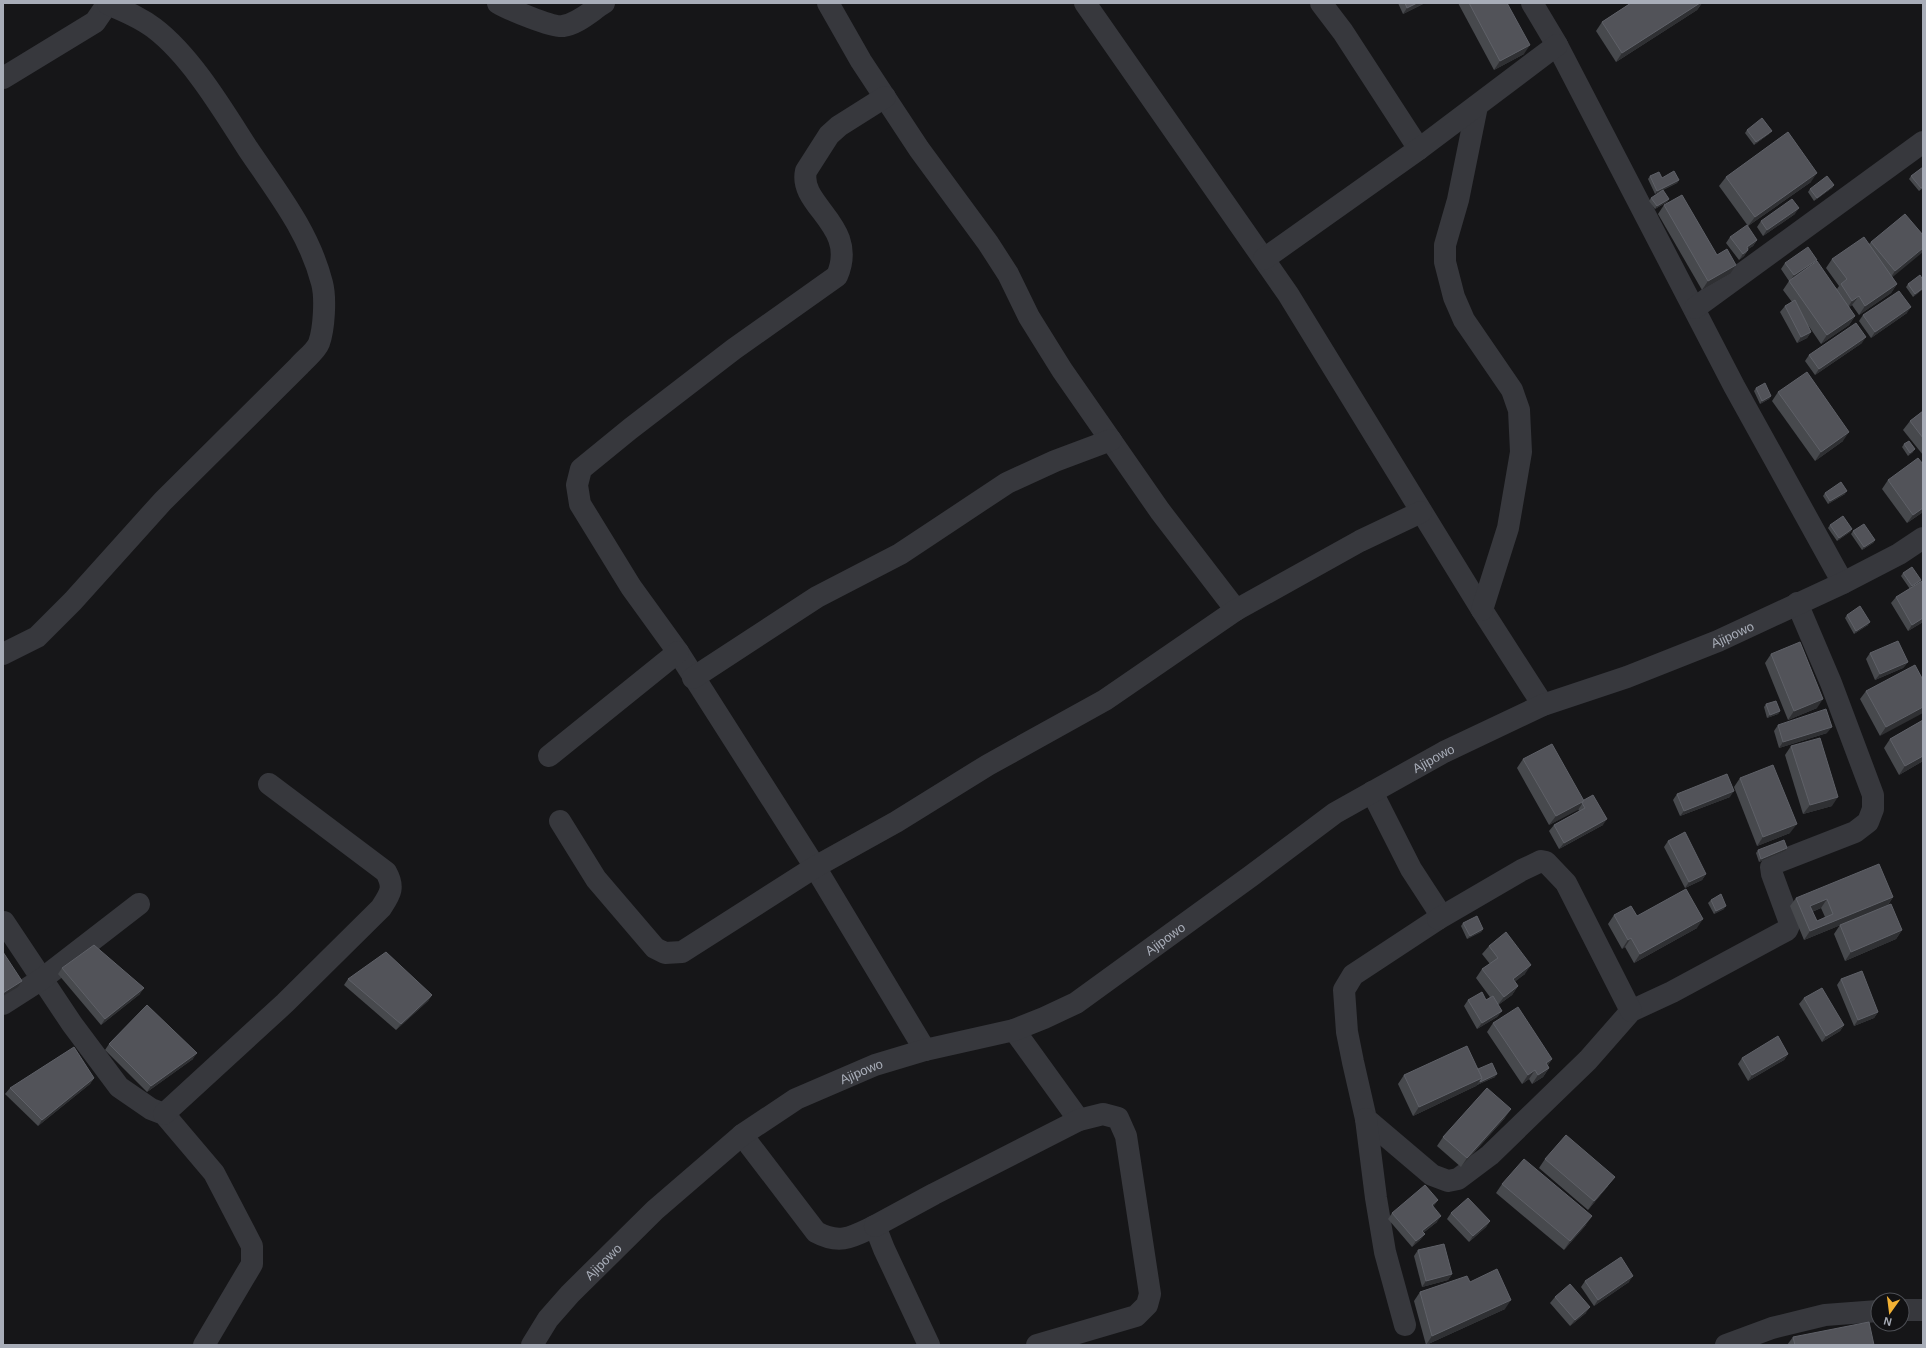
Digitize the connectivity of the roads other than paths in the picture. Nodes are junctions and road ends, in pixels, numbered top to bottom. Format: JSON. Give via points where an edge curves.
{"nodes":[{"id":1,"x":498,"y":3,"type":"edge"},
{"id":2,"x":604,"y":3,"type":"edge"},
{"id":3,"x":828,"y":3,"type":"edge"},
{"id":4,"x":1085,"y":3,"type":"edge"},
{"id":5,"x":1321,"y":3,"type":"edge"},
{"id":6,"x":1532,"y":3,"type":"edge"},
{"id":7,"x":108,"y":4,"type":"edge"},
{"id":8,"x":1557,"y":45,"type":"junction"},
{"id":9,"x":3,"y":78,"type":"edge"},
{"id":10,"x":885,"y":97,"type":"junction"},
{"id":11,"x":1477,"y":106,"type":"junction"},
{"id":12,"x":1923,"y":142,"type":"edge"},
{"id":13,"x":1419,"y":149,"type":"junction"},
{"id":14,"x":1264,"y":258,"type":"junction"},
{"id":15,"x":1695,"y":308,"type":"junction"},
{"id":16,"x":1111,"y":440,"type":"junction"},
{"id":17,"x":1421,"y":512,"type":"junction"},
{"id":18,"x":1923,"y":538,"type":"edge"},
{"id":19,"x":1843,"y":583,"type":"junction"},
{"id":20,"x":1797,"y":603,"type":"junction"},
{"id":21,"x":1236,"y":610,"type":"junction"},
{"id":22,"x":1482,"y":610,"type":"junction"},
{"id":23,"x":678,"y":652,"type":"junction"},
{"id":24,"x":3,"y":654,"type":"edge"},
{"id":25,"x":693,"y":678,"type":"junction"},
{"id":26,"x":1543,"y":705,"type":"junction"},
{"id":27,"x":549,"y":756,"type":"dead end"},
{"id":28,"x":269,"y":784,"type":"dead end"},
{"id":29,"x":1372,"y":792,"type":"junction"},
{"id":30,"x":560,"y":821,"type":"dead end"},
{"id":31,"x":815,"y":867,"type":"junction"},
{"id":32,"x":139,"y":904,"type":"dead end"},
{"id":33,"x":1438,"y":919,"type":"junction"},
{"id":34,"x":4,"y":922,"type":"dead end"},
{"id":35,"x":42,"y":979,"type":"junction"},
{"id":36,"x":3,"y":1004,"type":"edge"},
{"id":37,"x":1631,"y":1011,"type":"junction"},
{"id":38,"x":1014,"y":1030,"type":"junction"},
{"id":39,"x":925,"y":1050,"type":"junction"},
{"id":40,"x":164,"y":1114,"type":"junction"},
{"id":41,"x":1366,"y":1119,"type":"junction"},
{"id":42,"x":1079,"y":1120,"type":"junction"},
{"id":43,"x":742,"y":1136,"type":"junction"},
{"id":44,"x":875,"y":1226,"type":"junction"},
{"id":45,"x":1910,"y":1310,"type":"edge"},
{"id":46,"x":1923,"y":1310,"type":"edge"},
{"id":47,"x":1870,"y":1312,"type":"edge"},
{"id":48,"x":1405,"y":1325,"type":"dead end"},
{"id":49,"x":204,"y":1345,"type":"edge"},
{"id":50,"x":532,"y":1345,"type":"edge"},
{"id":51,"x":929,"y":1345,"type":"edge"},
{"id":52,"x":1037,"y":1345,"type":"edge"},
{"id":53,"x":1726,"y":1345,"type":"edge"}],
"edges":[{"from":1,"to":2,"type":"street","via":[[562,27],[575,23]]},
{"from":3,"to":10,"type":"street"},
{"from":4,"to":14,"type":"street"},
{"from":5,"to":13,"type":"street","via":[[1343,32]]},
{"from":6,"to":8,"type":"street"},
{"from":7,"to":9,"type":"street","via":[[95,22]]},
{"from":7,"to":24,"type":"street","via":[[154,28],[175,48],[218,102],[287,205],[306,238],[322,284],[323,325],[319,344],[163,501],[73,601],[37,637]]},
{"from":8,"to":11,"type":"street"},
{"from":8,"to":15,"type":"street"},
{"from":10,"to":16,"type":"street","via":[[919,149],[988,243],[1008,274],[1029,318]]},
{"from":10,"to":23,"type":"street","via":[[829,135],[806,171],[806,187],[838,234],[841,244],[842,266],[837,276],[728,354],[581,469],[578,486],[580,504],[631,587]]},
{"from":11,"to":13,"type":"street"},
{"from":11,"to":22,"type":"street","via":[[1458,200],[1445,245],[1445,262],[1454,297],[1464,320],[1512,390],[1519,410],[1521,452],[1508,528]]},
{"from":12,"to":15,"type":"street"},
{"from":13,"to":14,"type":"street"},
{"from":14,"to":17,"type":"street"},
{"from":15,"to":19,"type":"street","via":[[1734,386]]},
{"from":16,"to":21,"type":"street","via":[[1160,511]]},
{"from":16,"to":25,"type":"street","via":[[1007,483],[900,554],[817,597]]},
{"from":17,"to":21,"type":"street","via":[[1360,541]]},
{"from":17,"to":22,"type":"street"},
{"from":18,"to":19,"type":"street","name":"Ajipowo","via":[[1899,554]]},
{"from":19,"to":20,"type":"street","name":"Ajipowo"},
{"from":20,"to":26,"type":"street","name":"Ajipowo","via":[[1711,644],[1627,677]]},
{"from":20,"to":37,"type":"street","via":[[1831,683],[1873,795],[1873,809],[1868,822],[1854,832],[1773,864],[1772,874],[1790,922],[1787,930],[1672,992]]},
{"from":21,"to":31,"type":"street","via":[[1105,700],[988,765],[896,822]]},
{"from":22,"to":26,"type":"street"},
{"from":23,"to":25,"type":"street"},
{"from":23,"to":27,"type":"street"},
{"from":25,"to":31,"type":"street"},
{"from":26,"to":29,"type":"street","name":"Ajipowo","via":[[1444,752]]},
{"from":28,"to":40,"type":"street","via":[[386,872],[391,881],[391,893],[381,908],[285,1004]]},
{"from":29,"to":33,"type":"street","via":[[1411,869],[1437,909]]},
{"from":29,"to":38,"type":"street","name":"Ajipowo","via":[[1335,813],[1076,1003]]},
{"from":30,"to":31,"type":"street","via":[[596,879],[655,948],[665,953],[682,952]]},
{"from":31,"to":39,"type":"street"},
{"from":32,"to":35,"type":"street"},
{"from":33,"to":37,"type":"street","via":[[1522,870],[1540,861],[1546,862],[1566,883]]},
{"from":33,"to":41,"type":"street","via":[[1353,975],[1344,990],[1347,1032]]},
{"from":34,"to":35,"type":"street"},
{"from":35,"to":36,"type":"street"},
{"from":35,"to":40,"type":"street","via":[[119,1087],[151,1109]]},
{"from":37,"to":41,"type":"street","via":[[1588,1060],[1490,1155],[1458,1179],[1448,1181],[1432,1175]]},
{"from":38,"to":39,"type":"street","name":"Ajipowo"},
{"from":38,"to":42,"type":"street"},
{"from":39,"to":43,"type":"street","name":"Ajipowo","via":[[875,1065],[796,1099]]},
{"from":40,"to":49,"type":"street","via":[[214,1173],[252,1246],[252,1264]]},
{"from":41,"to":48,"type":"street","via":[[1385,1252]]},
{"from":42,"to":44,"type":"street"},
{"from":42,"to":52,"type":"street","via":[[1103,1114],[1118,1118],[1126,1136],[1150,1294],[1147,1305],[1136,1316]]},
{"from":43,"to":44,"type":"street","via":[[816,1232],[829,1239],[846,1239]]},
{"from":43,"to":50,"type":"street","name":"Ajipowo","via":[[655,1210],[570,1294],[548,1319]]},
{"from":44,"to":51,"type":"street"},
{"from":45,"to":46,"type":"street"},
{"from":47,"to":53,"type":"street","via":[[1825,1315],[1772,1328]]}]}
